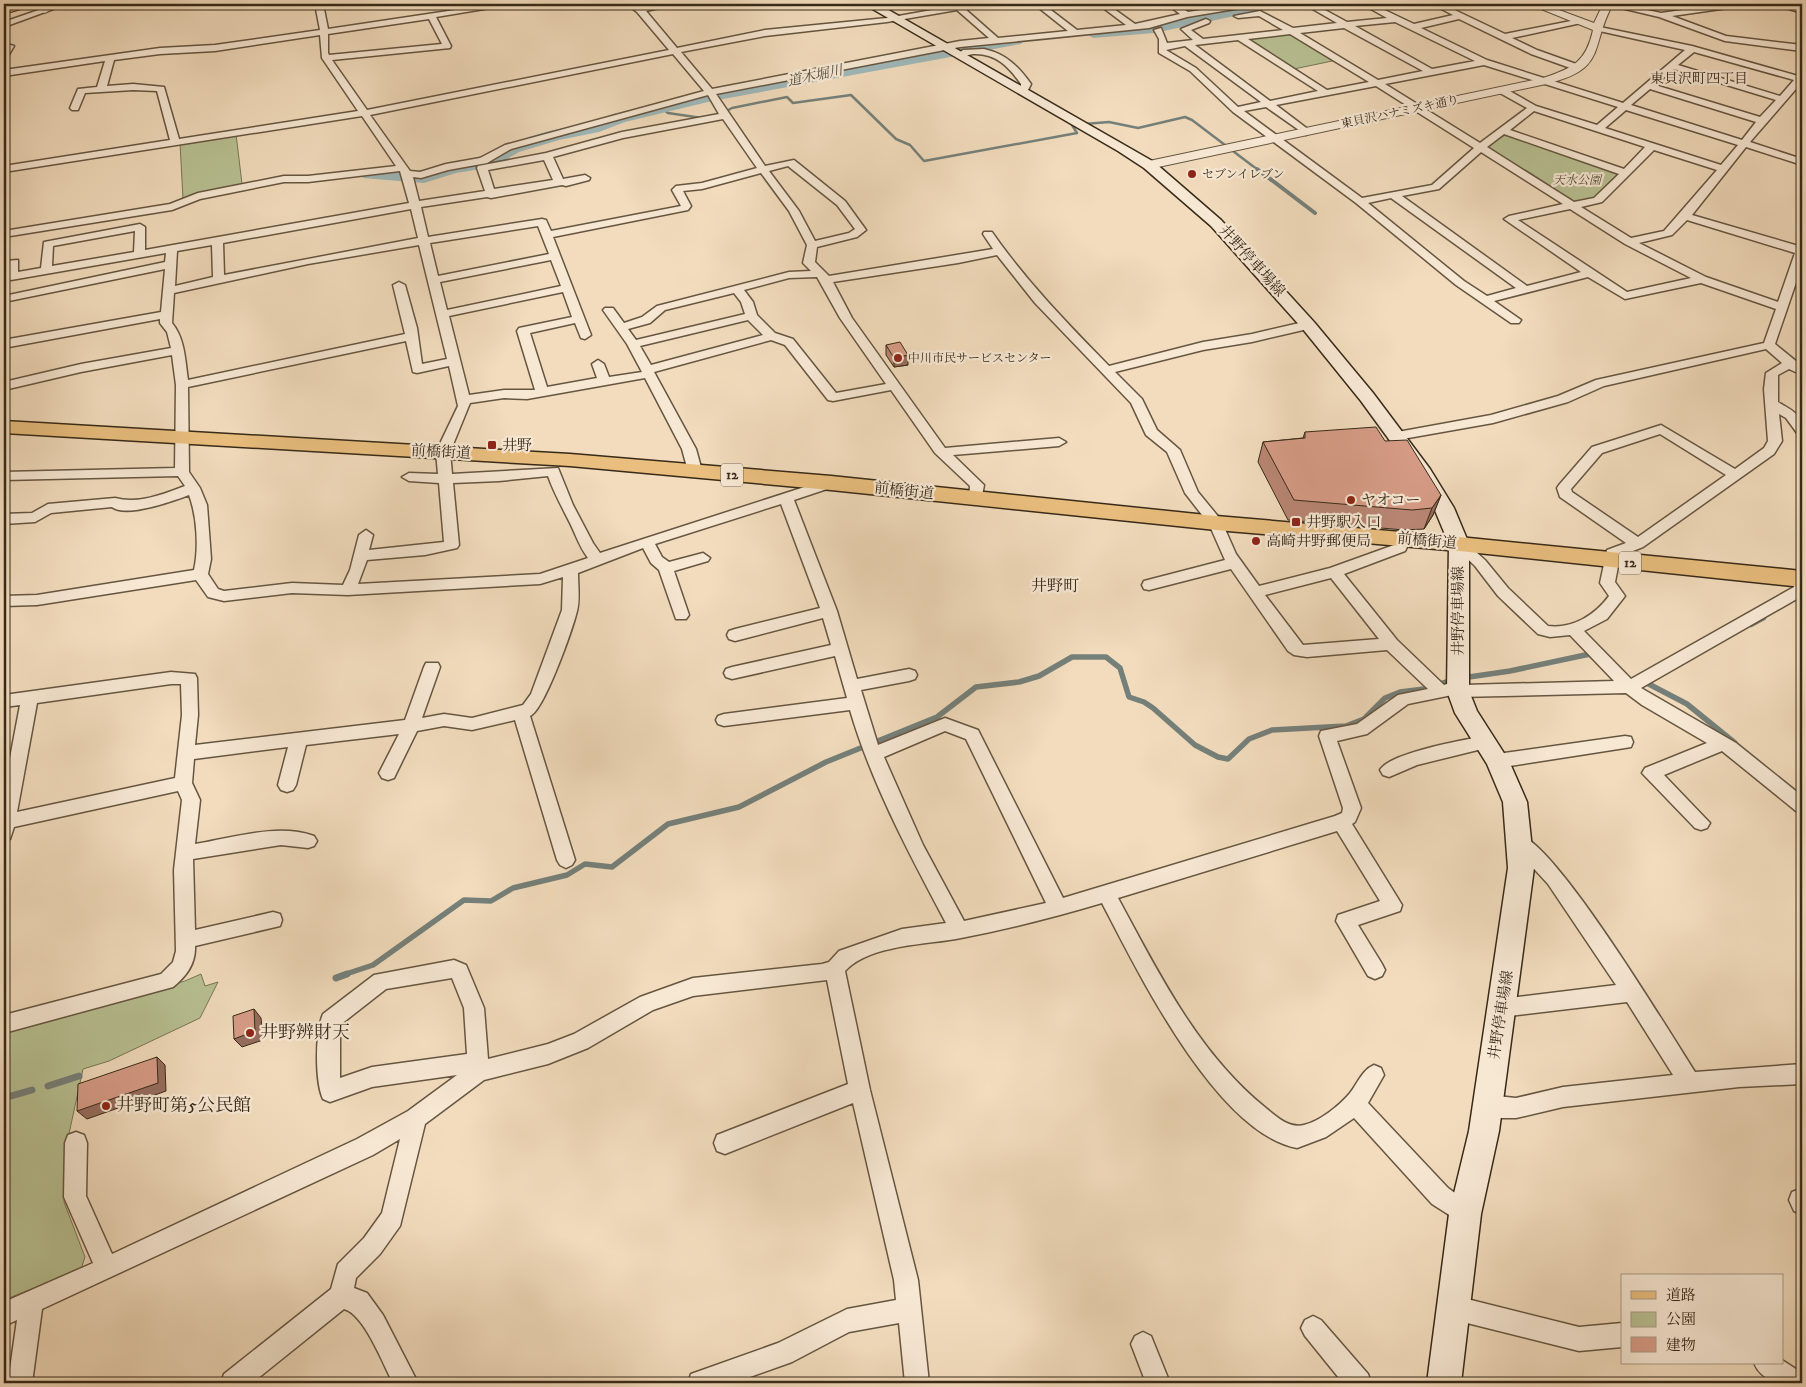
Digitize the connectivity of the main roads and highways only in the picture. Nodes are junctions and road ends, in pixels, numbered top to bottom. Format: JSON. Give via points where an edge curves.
{"nodes":[{"id":1,"x":28,"y":4,"type":"edge"},
{"id":2,"x":870,"y":4,"type":"edge"},
{"id":3,"x":4,"y":10,"type":"edge"},
{"id":4,"x":4,"y":427,"type":"edge"},
{"id":5,"x":1459,"y":544,"type":"junction"},
{"id":6,"x":1802,"y":578,"type":"edge"},
{"id":7,"x":1444,"y":1383,"type":"edge"}],
"edges":[{"from":1,"to":3,"type":"highway"},
{"from":2,"to":5,"type":"main road","name":"井野停車場線","via":[[1150,165],[1216,223],[1308,325],[1397,436],[1444,508]]},
{"from":4,"to":5,"type":"main road","name":"前橋街道","number":"12","via":[[443,452],[533,466],[695,471]]},
{"from":5,"to":6,"type":"main road","name":"前橋街道","number":"12"},
{"from":5,"to":7,"type":"main road","name":"井野停車場線","via":[[1452,690],[1490,752],[1515,802],[1521,868],[1487,1104],[1465,1214]]}]}
